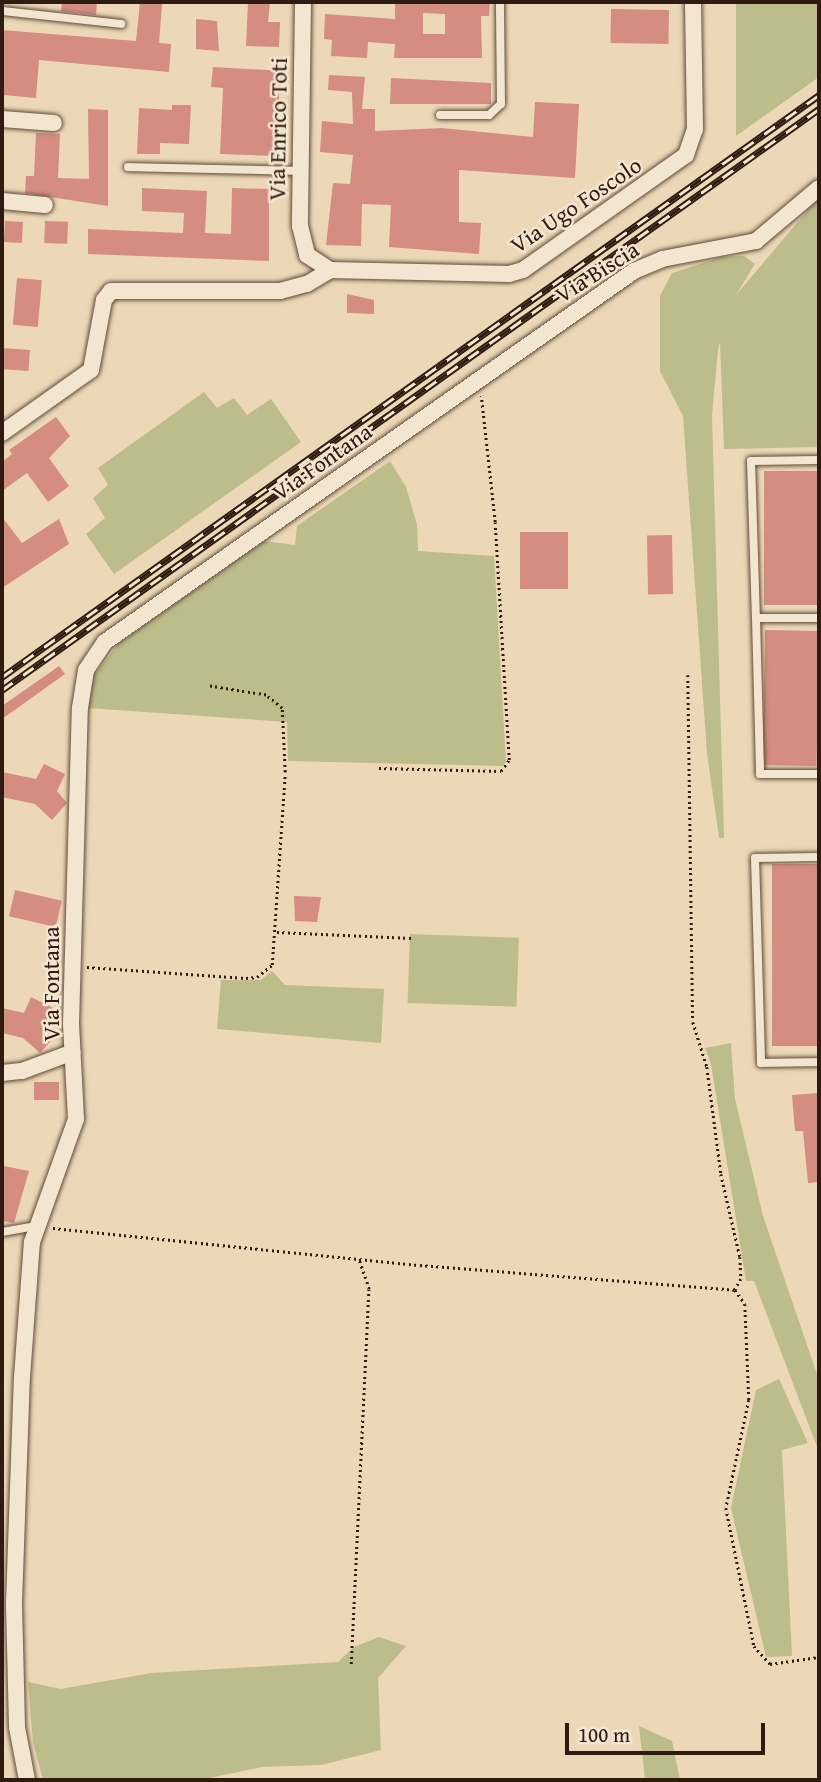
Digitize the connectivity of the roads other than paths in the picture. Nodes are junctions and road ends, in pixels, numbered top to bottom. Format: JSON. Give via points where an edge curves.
{"nodes":[{"id":1,"x":303,"y":2,"type":"edge"},
{"id":2,"x":500,"y":2,"type":"edge"},
{"id":3,"x":693,"y":2,"type":"edge"},
{"id":4,"x":2,"y":12,"type":"edge"},
{"id":5,"x":121,"y":24,"type":"dead end"},
{"id":6,"x":440,"y":115,"type":"dead end"},
{"id":7,"x":2,"y":119,"type":"edge"},
{"id":8,"x":54,"y":123,"type":"dead end"},
{"id":9,"x":128,"y":167,"type":"dead end"},
{"id":10,"x":301,"y":171,"type":"junction"},
{"id":11,"x":819,"y":188,"type":"edge"},
{"id":12,"x":2,"y":201,"type":"edge"},
{"id":13,"x":45,"y":205,"type":"dead end"},
{"id":14,"x":307,"y":255,"type":"junction"},
{"id":15,"x":331,"y":270,"type":"junction"},
{"id":16,"x":292,"y":288,"type":"junction"},
{"id":17,"x":479,"y":379,"type":"joint"},
{"id":18,"x":2,"y":433,"type":"edge"},
{"id":19,"x":819,"y":460,"type":"edge"},
{"id":20,"x":756,"y":618,"type":"junction"},
{"id":21,"x":819,"y":618,"type":"edge"},
{"id":22,"x":819,"y":774,"type":"edge"},
{"id":23,"x":819,"y":857,"type":"edge"},
{"id":24,"x":73,"y":1052,"type":"junction"},
{"id":25,"x":819,"y":1062,"type":"edge"},
{"id":26,"x":2,"y":1073,"type":"edge"},
{"id":27,"x":36,"y":1227,"type":"junction"},
{"id":28,"x":2,"y":1233,"type":"edge"},
{"id":29,"x":27,"y":1780,"type":"edge"}],
"edges":[{"from":1,"to":10,"type":"street","name":"Via Enrico Toti"},
{"from":2,"to":6,"type":"lane","via":[[501,104],[489,115]]},
{"from":3,"to":15,"type":"street","name":"Via Ugo Foscolo","via":[[695,129],[692,144],[678,163],[517,272]]},
{"from":4,"to":5,"type":"lane"},
{"from":7,"to":8,"type":"street"},
{"from":9,"to":10,"type":"lane"},
{"from":10,"to":14,"type":"street","name":"Via Enrico Toti","via":[[300,236]]},
{"from":11,"to":17,"type":"street","name":"Via Biscia","via":[[756,241],[662,259],[634,271]]},
{"from":12,"to":13,"type":"street"},
{"from":14,"to":15,"type":"street"},
{"from":14,"to":16,"type":"street"},
{"from":15,"to":16,"type":"street","name":"Via Ugo Foscolo"},
{"from":16,"to":18,"type":"street","name":"Via Ugo Foscolo","via":[[111,291],[104,300],[95,362]]},
{"from":17,"to":24,"type":"street","name":"Via Fontana","via":[[94,654],[86,670],[80,708]]},
{"from":19,"to":20,"type":"lane","via":[[751,461]]},
{"from":20,"to":21,"type":"lane"},
{"from":20,"to":22,"type":"lane","via":[[760,774]]},
{"from":23,"to":25,"type":"lane","via":[[755,858],[761,1063]]},
{"from":24,"to":26,"type":"street","via":[[22,1071]]},
{"from":24,"to":27,"type":"street","name":"Via Fontana","via":[[77,1097],[72,1138]]},
{"from":27,"to":28,"type":"lane"},
{"from":27,"to":29,"type":"street","name":"Via Fontana","via":[[22,1377],[14,1603],[17,1727]]}]}
